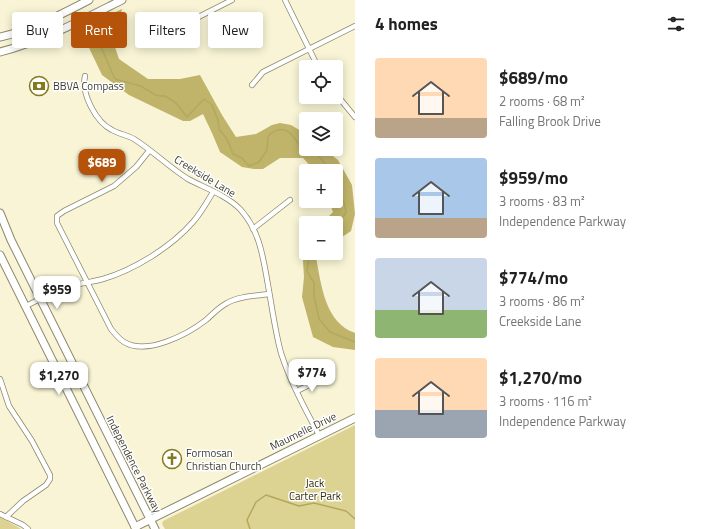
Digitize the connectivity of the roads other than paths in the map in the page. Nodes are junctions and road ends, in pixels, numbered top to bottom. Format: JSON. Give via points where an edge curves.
{"nodes":[{"id":1,"x":89,"y":0,"type":"edge"},
{"id":2,"x":122,"y":0,"type":"edge"},
{"id":3,"x":232,"y":0,"type":"edge"},
{"id":4,"x":285,"y":0,"type":"edge"},
{"id":5,"x":63,"y":13,"type":"edge"},
{"id":6,"x":200,"y":16,"type":"edge"},
{"id":7,"x":355,"y":26,"type":"edge"},
{"id":8,"x":63,"y":29,"type":"edge"},
{"id":9,"x":12,"y":34,"type":"edge"},
{"id":10,"x":0,"y":37,"type":"edge"},
{"id":11,"x":16,"y":48,"type":"edge"},
{"id":12,"x":309,"y":48,"type":"junction"},
{"id":13,"x":0,"y":52,"type":"edge"},
{"id":14,"x":315,"y":60,"type":"edge"},
{"id":15,"x":86,"y":76,"type":"dead end"},
{"id":16,"x":252,"y":85,"type":"dead end"},
{"id":17,"x":343,"y":102,"type":"edge"},
{"id":18,"x":355,"y":116,"type":"edge"},
{"id":19,"x":149,"y":151,"type":"junction"},
{"id":20,"x":213,"y":192,"type":"junction"},
{"id":21,"x":290,"y":200,"type":"dead end"},
{"id":22,"x":0,"y":213,"type":"edge"},
{"id":23,"x":253,"y":228,"type":"junction"},
{"id":24,"x":0,"y":255,"type":"edge"},
{"id":25,"x":86,"y":282,"type":"junction"},
{"id":26,"x":269,"y":294,"type":"junction"},
{"id":27,"x":41,"y":299,"type":"junction"},
{"id":28,"x":26,"y":306,"type":"junction"},
{"id":29,"x":0,"y":379,"type":"edge"},
{"id":30,"x":318,"y":380,"type":"dead end"},
{"id":31,"x":297,"y":391,"type":"junction"},
{"id":32,"x":355,"y":418,"type":"edge"},
{"id":33,"x":319,"y":435,"type":"junction"},
{"id":34,"x":0,"y":514,"type":"edge"},
{"id":35,"x":6,"y":517,"type":"junction"},
{"id":36,"x":150,"y":520,"type":"junction"},
{"id":37,"x":135,"y":528,"type":"edge"},
{"id":38,"x":28,"y":529,"type":"edge"},
{"id":39,"x":155,"y":529,"type":"edge"}],
"edges":[{"from":1,"to":5,"type":"main road"},
{"from":2,"to":8,"type":"main road"},
{"from":3,"to":6,"type":"street"},
{"from":4,"to":12,"type":"street"},
{"from":7,"to":12,"type":"street"},
{"from":9,"to":10,"type":"main road"},
{"from":11,"to":13,"type":"main road"},
{"from":12,"to":14,"type":"street"},
{"from":12,"to":16,"type":"street","via":[[263,72]]},
{"from":15,"to":19,"type":"street","name":"Creekside Lane","via":[[84,83],[87,97],[100,120],[113,131],[134,139]]},
{"from":17,"to":18,"type":"street"},
{"from":19,"to":20,"type":"street","name":"Creekside Lane","via":[[187,178]]},
{"from":19,"to":25,"type":"street","via":[[136,167],[114,186],[57,216],[57,223]]},
{"from":20,"to":23,"type":"street","name":"Creekside Lane","via":[[240,209]]},
{"from":20,"to":25,"type":"street","via":[[193,222],[153,255],[103,279]]},
{"from":21,"to":23,"type":"street"},
{"from":22,"to":27,"type":"main road","name":"Independence Parkway"},
{"from":23,"to":26,"type":"street","name":"Creekside Lane","via":[[262,252]]},
{"from":24,"to":28,"type":"main road"},
{"from":25,"to":26,"type":"street","via":[[111,329],[124,342],[135,346],[171,341],[208,319],[229,302]]},
{"from":25,"to":27,"type":"street","via":[[59,290]]},
{"from":26,"to":31,"type":"street","name":"Creekside Lane","via":[[282,354]]},
{"from":27,"to":28,"type":"street"},
{"from":27,"to":36,"type":"main road","name":"Independence Parkway"},
{"from":28,"to":37,"type":"main road"},
{"from":29,"to":35,"type":"street","via":[[9,406],[50,475],[46,486]]},
{"from":30,"to":31,"type":"street"},
{"from":31,"to":33,"type":"street","name":"Creekside Lane"},
{"from":32,"to":33,"type":"main road","name":"Maumelle Drive"},
{"from":33,"to":36,"type":"main road","name":"Maumelle Drive"},
{"from":34,"to":35,"type":"street"},
{"from":35,"to":38,"type":"street"},
{"from":36,"to":37,"type":"main road","name":"Maumelle Drive"},
{"from":36,"to":39,"type":"main road","name":"Independence Parkway"}]}
